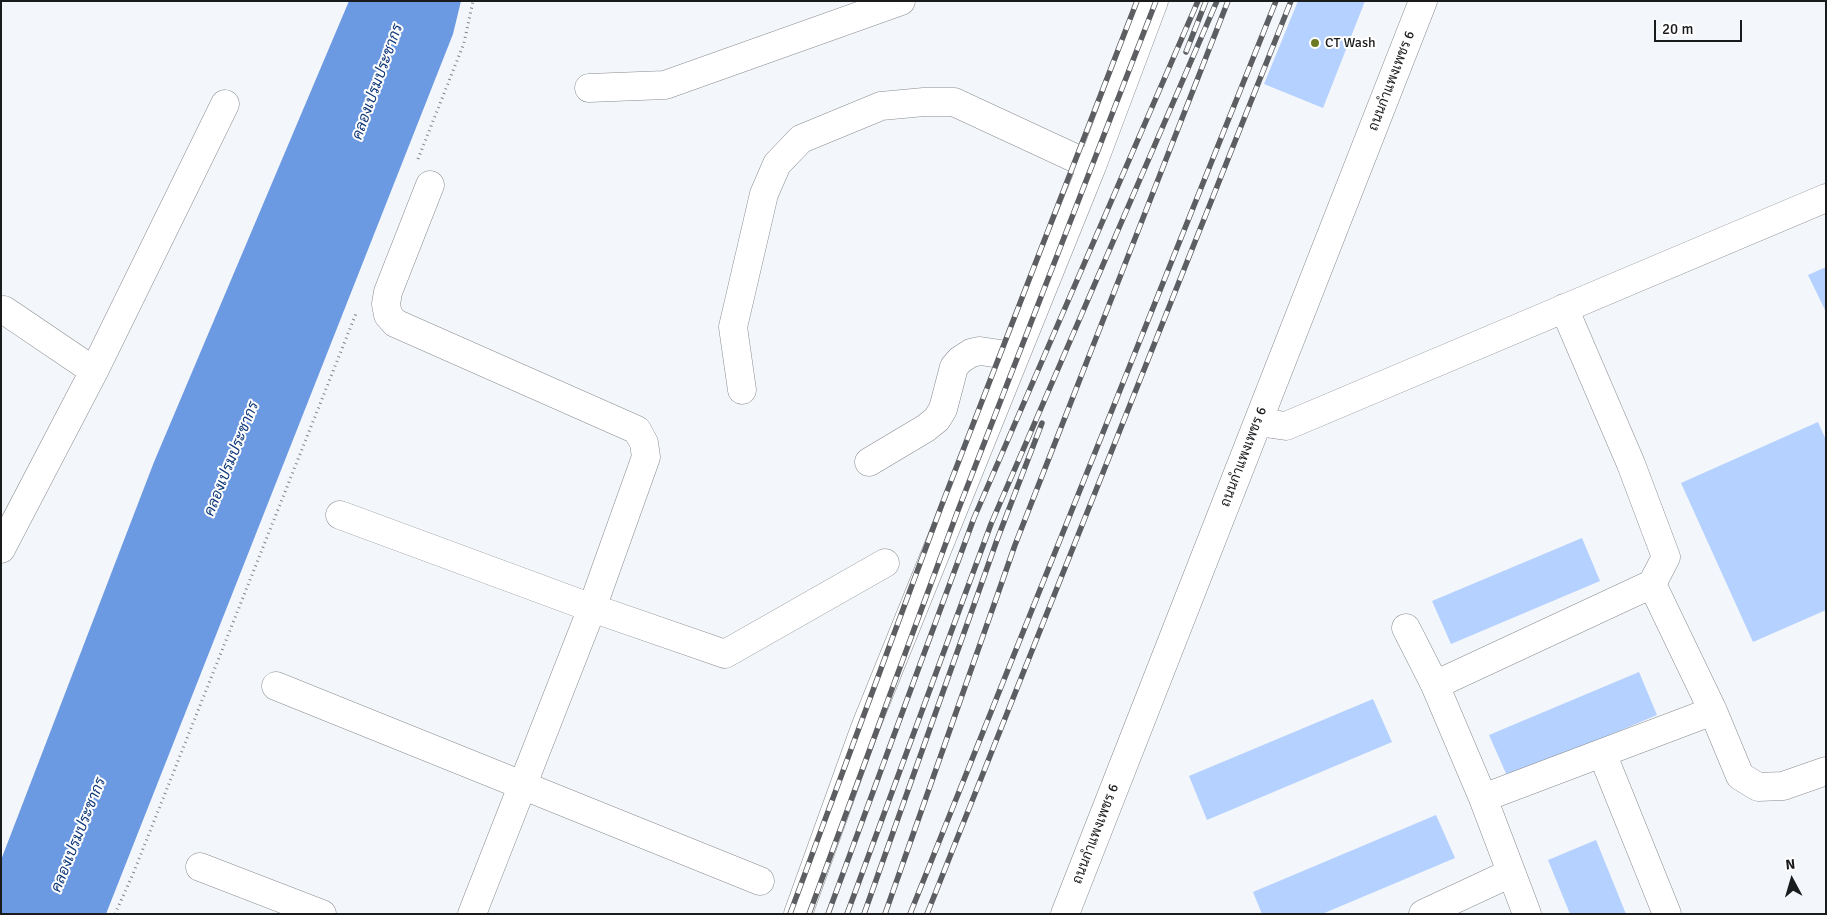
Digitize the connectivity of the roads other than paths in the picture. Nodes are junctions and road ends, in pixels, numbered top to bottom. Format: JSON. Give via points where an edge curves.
{"nodes":[{"id":1,"x":901,"y":1,"type":"edge"},
{"id":2,"x":1154,"y":1,"type":"edge"},
{"id":3,"x":1423,"y":1,"type":"edge"},
{"id":4,"x":589,"y":88,"type":"dead end"},
{"id":5,"x":225,"y":104,"type":"dead end"},
{"id":6,"x":1092,"y":166,"type":"junction"},
{"id":7,"x":423,"y":174,"type":"road end"},
{"id":8,"x":1826,"y":198,"type":"edge"},
{"id":9,"x":1564,"y":308,"type":"junction"},
{"id":10,"x":4,"y":310,"type":"dead end"},
{"id":11,"x":1014,"y":356,"type":"junction"},
{"id":12,"x":94,"y":371,"type":"junction"},
{"id":13,"x":742,"y":390,"type":"dead end"},
{"id":14,"x":1258,"y":422,"type":"junction"},
{"id":15,"x":869,"y":462,"type":"dead end"},
{"id":16,"x":11,"y":507,"type":"edge"},
{"id":17,"x":340,"y":515,"type":"dead end"},
{"id":18,"x":1,"y":549,"type":"edge"},
{"id":19,"x":885,"y":563,"type":"dead end"},
{"id":20,"x":1652,"y":584,"type":"junction"},
{"id":21,"x":592,"y":608,"type":"junction"},
{"id":22,"x":1406,"y":628,"type":"dead end"},
{"id":23,"x":1435,"y":685,"type":"junction"},
{"id":24,"x":276,"y":686,"type":"dead end"},
{"id":25,"x":1713,"y":711,"type":"junction"},
{"id":26,"x":1602,"y":753,"type":"junction"},
{"id":27,"x":1826,"y":771,"type":"edge"},
{"id":28,"x":521,"y":785,"type":"junction"},
{"id":29,"x":1483,"y":798,"type":"junction"},
{"id":30,"x":200,"y":867,"type":"dead end"},
{"id":31,"x":1511,"y":873,"type":"junction"},
{"id":32,"x":760,"y":881,"type":"dead end"},
{"id":33,"x":322,"y":914,"type":"edge"},
{"id":34,"x":472,"y":914,"type":"edge"},
{"id":35,"x":798,"y":914,"type":"edge"},
{"id":36,"x":1065,"y":914,"type":"edge"},
{"id":37,"x":1423,"y":914,"type":"edge"},
{"id":38,"x":1526,"y":914,"type":"edge"},
{"id":39,"x":1667,"y":914,"type":"edge"}],
"edges":[{"from":1,"to":4,"type":"street","via":[[665,86]]},
{"from":2,"to":6,"type":"street"},
{"from":3,"to":14,"type":"street","name":"ถนนกำแพงเพชร 6"},
{"from":5,"to":12,"type":"street"},
{"from":6,"to":11,"type":"street"},
{"from":6,"to":13,"type":"street","via":[[954,102],[881,106],[801,139],[777,164],[764,194],[733,327]]},
{"from":7,"to":21,"type":"street","via":[[388,292],[388,315],[395,323],[637,430],[644,442],[646,457]]},
{"from":8,"to":9,"type":"street"},
{"from":9,"to":14,"type":"street","via":[[1286,426]]},
{"from":9,"to":20,"type":"street","via":[[1625,476],[1666,557]]},
{"from":10,"to":12,"type":"street"},
{"from":11,"to":15,"type":"street","via":[[980,351],[960,360],[954,367],[943,409],[937,419]]},
{"from":11,"to":35,"type":"street","via":[[865,728]]},
{"from":12,"to":16,"type":"street"},
{"from":14,"to":36,"type":"street","name":"ถนนกำแพงเพชร 6"},
{"from":16,"to":18,"type":"street"},
{"from":17,"to":21,"type":"street"},
{"from":19,"to":21,"type":"street","via":[[725,654]]},
{"from":20,"to":23,"type":"street"},
{"from":20,"to":25,"type":"street"},
{"from":21,"to":28,"type":"street"},
{"from":22,"to":23,"type":"street"},
{"from":23,"to":29,"type":"street"},
{"from":24,"to":28,"type":"street"},
{"from":25,"to":26,"type":"street"},
{"from":25,"to":27,"type":"street","via":[[1740,776],[1758,787],[1783,786]]},
{"from":26,"to":29,"type":"street"},
{"from":26,"to":39,"type":"street"},
{"from":28,"to":32,"type":"street"},
{"from":28,"to":34,"type":"street"},
{"from":29,"to":31,"type":"street"},
{"from":30,"to":33,"type":"street"},
{"from":31,"to":37,"type":"street"},
{"from":31,"to":38,"type":"street"}]}
